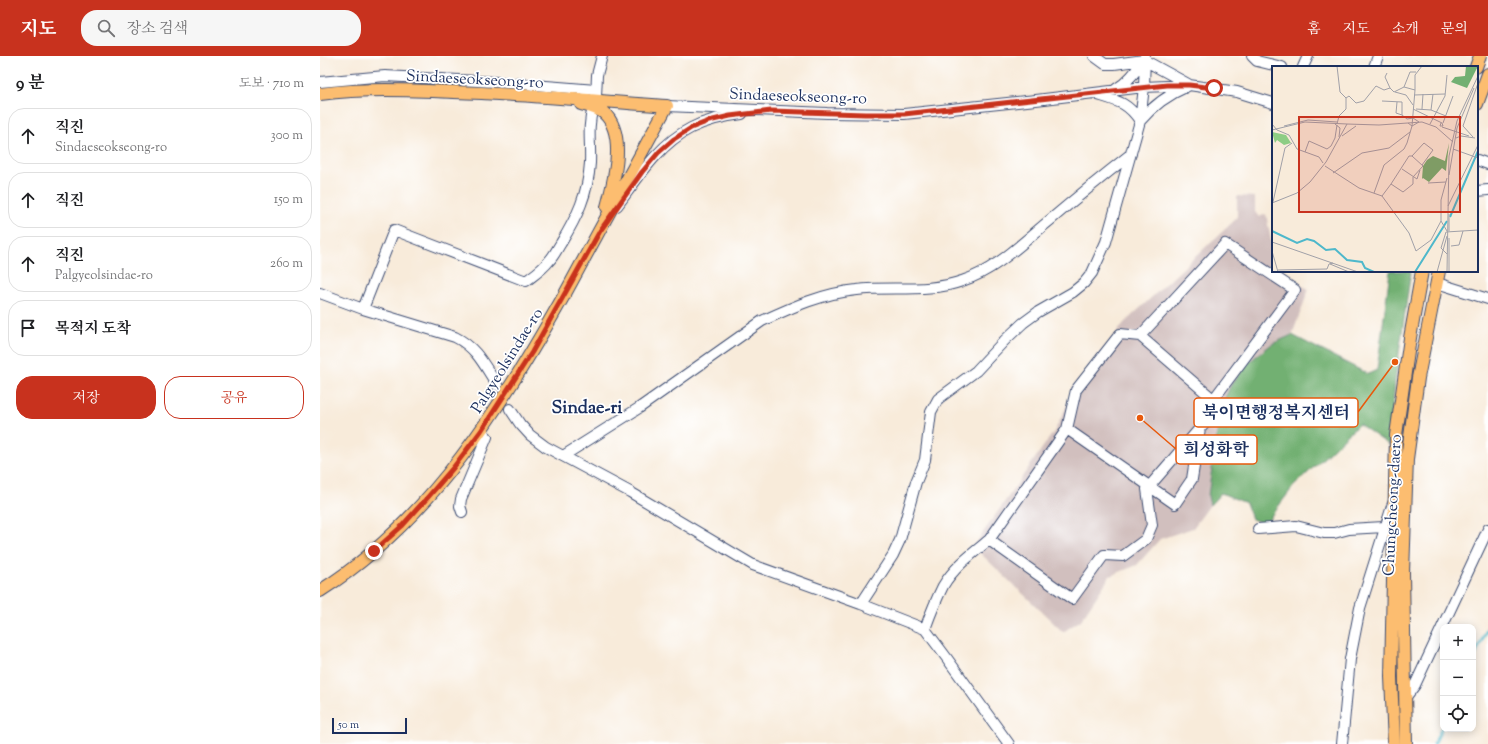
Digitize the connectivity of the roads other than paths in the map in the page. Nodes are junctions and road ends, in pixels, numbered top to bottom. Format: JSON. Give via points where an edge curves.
{"nodes":[{"id":1,"x":602,"y":56,"type":"edge"},
{"id":2,"x":1094,"y":56,"type":"edge"},
{"id":3,"x":1252,"y":56,"type":"edge"},
{"id":4,"x":1308,"y":56,"type":"edge"},
{"id":5,"x":1378,"y":56,"type":"edge"},
{"id":6,"x":1480,"y":56,"type":"edge"},
{"id":7,"x":1144,"y":58,"type":"edge"},
{"id":8,"x":1278,"y":66,"type":"edge"},
{"id":9,"x":1303,"y":66,"type":"edge"},
{"id":10,"x":1374,"y":66,"type":"edge"},
{"id":11,"x":1476,"y":66,"type":"edge"},
{"id":12,"x":1488,"y":74,"type":"edge"},
{"id":13,"x":320,"y":82,"type":"edge"},
{"id":14,"x":1189,"y":85,"type":"junction"},
{"id":15,"x":1144,"y":87,"type":"junction"},
{"id":16,"x":1112,"y":91,"type":"junction"},
{"id":17,"x":320,"y":94,"type":"edge"},
{"id":18,"x":1091,"y":94,"type":"junction"},
{"id":19,"x":595,"y":100,"type":"junction"},
{"id":20,"x":1478,"y":101,"type":"edge"},
{"id":21,"x":1272,"y":103,"type":"edge"},
{"id":22,"x":667,"y":106,"type":"junction"},
{"id":23,"x":771,"y":111,"type":"junction"},
{"id":24,"x":1140,"y":121,"type":"junction"},
{"id":25,"x":1131,"y":154,"type":"junction"},
{"id":26,"x":1488,"y":190,"type":"edge"},
{"id":27,"x":1478,"y":191,"type":"edge"},
{"id":28,"x":600,"y":231,"type":"junction"},
{"id":29,"x":1421,"y":274,"type":"edge"},
{"id":30,"x":1438,"y":277,"type":"edge"},
{"id":31,"x":320,"y":293,"type":"edge"},
{"id":32,"x":1488,"y":299,"type":"edge"},
{"id":33,"x":363,"y":309,"type":"junction"},
{"id":34,"x":1140,"y":336,"type":"junction"},
{"id":35,"x":497,"y":385,"type":"dead end"},
{"id":36,"x":1213,"y":400,"type":"junction"},
{"id":37,"x":510,"y":409,"type":"dead end"},
{"id":38,"x":1200,"y":428,"type":"junction"},
{"id":39,"x":1067,"y":429,"type":"junction"},
{"id":40,"x":481,"y":431,"type":"junction"},
{"id":41,"x":563,"y":456,"type":"junction"},
{"id":42,"x":1149,"y":487,"type":"junction"},
{"id":43,"x":1395,"y":498,"type":"junction"},
{"id":44,"x":462,"y":512,"type":"dead end"},
{"id":45,"x":1384,"y":527,"type":"junction"},
{"id":46,"x":1258,"y":529,"type":"dead end"},
{"id":47,"x":1488,"y":529,"type":"edge"},
{"id":48,"x":989,"y":540,"type":"junction"},
{"id":49,"x":320,"y":591,"type":"edge"},
{"id":50,"x":862,"y":604,"type":"junction"},
{"id":51,"x":924,"y":630,"type":"junction"},
{"id":52,"x":1405,"y":698,"type":"junction"},
{"id":53,"x":1394,"y":742,"type":"edge"},
{"id":54,"x":1009,"y":744,"type":"edge"},
{"id":55,"x":1342,"y":744,"type":"edge"},
{"id":56,"x":1406,"y":744,"type":"edge"}],
"edges":[{"from":1,"to":19,"type":"street"},
{"from":2,"to":7,"type":"street","via":[[1105,64]]},
{"from":3,"to":8,"type":"street","via":[[1257,61]]},
{"from":4,"to":9,"type":"street"},
{"from":5,"to":10,"type":"street"},
{"from":6,"to":11,"type":"main road"},
{"from":7,"to":14,"type":"street"},
{"from":7,"to":15,"type":"street"},
{"from":7,"to":16,"type":"street","via":[[1125,84]]},
{"from":12,"to":20,"type":"main road"},
{"from":13,"to":19,"type":"street","via":[[385,76],[496,82]]},
{"from":14,"to":15,"type":"street","name":"Sindaeseokseong-ro"},
{"from":14,"to":21,"type":"street","name":"Sindaeseokseong-ro","via":[[1236,92]]},
{"from":14,"to":24,"type":"street","via":[[1174,91],[1151,108]]},
{"from":15,"to":16,"type":"street","name":"Sindaeseokseong-ro"},
{"from":15,"to":24,"type":"street"},
{"from":16,"to":18,"type":"street","name":"Sindaeseokseong-ro"},
{"from":17,"to":19,"type":"main road","name":"Sindaeseokseong-ro","via":[[360,90],[412,90]]},
{"from":18,"to":23,"type":"street","name":"Sindaeseokseong-ro","via":[[904,114]]},
{"from":18,"to":24,"type":"street","via":[[1122,102]]},
{"from":19,"to":22,"type":"main road","name":"Sindaeseokseong-ro"},
{"from":19,"to":28,"type":"main road","via":[[611,121],[616,134],[617,153],[610,195]]},
{"from":19,"to":33,"type":"street","via":[[589,129],[588,181],[582,204],[550,261],[526,282],[394,230]]},
{"from":22,"to":23,"type":"street","name":"Sindaeseokseong-ro"},
{"from":22,"to":28,"type":"main road","name":"Palgyeolsindae-ro"},
{"from":23,"to":28,"type":"street","via":[[709,121],[691,128],[674,139],[642,172]]},
{"from":24,"to":25,"type":"street"},
{"from":25,"to":41,"type":"street","via":[[1007,256],[976,276],[943,286],[839,292],[762,321],[639,408]]},
{"from":25,"to":50,"type":"street","via":[[1106,242],[1092,273],[1073,292],[1023,323],[976,371],[934,404],[925,460],[916,482],[900,540]]},
{"from":26,"to":27,"type":"street"},
{"from":28,"to":40,"type":"main road","name":"Palgyeolsindae-ro","via":[[532,352]]},
{"from":29,"to":43,"type":"main road","name":"Chungcheong-daero","via":[[1396,435]]},
{"from":30,"to":32,"type":"street"},
{"from":30,"to":52,"type":"main road","name":"Chungcheong-daero","via":[[1418,378],[1407,459],[1403,572]]},
{"from":31,"to":33,"type":"street"},
{"from":33,"to":35,"type":"street","via":[[464,342],[475,351]]},
{"from":34,"to":36,"type":"street"},
{"from":34,"to":36,"type":"street","via":[[1225,244],[1295,290]]},
{"from":34,"to":39,"type":"street","via":[[1120,334],[1076,390]]},
{"from":36,"to":38,"type":"street","via":[[1220,405]]},
{"from":37,"to":41,"type":"street","via":[[530,435]]},
{"from":38,"to":42,"type":"street"},
{"from":38,"to":42,"type":"street","via":[[1192,479],[1175,504]]},
{"from":39,"to":42,"type":"street"},
{"from":39,"to":48,"type":"street"},
{"from":40,"to":44,"type":"street","via":[[487,437],[461,499]]},
{"from":40,"to":49,"type":"main road","name":"Palgyeolsindae-ro","via":[[453,468],[402,526],[338,580]]},
{"from":41,"to":50,"type":"street","via":[[630,492],[753,565]]},
{"from":42,"to":48,"type":"street","via":[[1147,489],[1152,525],[1146,539],[1124,556],[1104,555],[1072,599]]},
{"from":43,"to":45,"type":"street"},
{"from":43,"to":53,"type":"main road","name":"Chungcheong-daero","via":[[1391,677]]},
{"from":45,"to":46,"type":"street","via":[[1349,529],[1334,533],[1296,526]]},
{"from":45,"to":55,"type":"street","via":[[1360,608],[1350,658]]},
{"from":47,"to":52,"type":"street","via":[[1415,685]]},
{"from":48,"to":51,"type":"street","via":[[954,571],[944,585]]},
{"from":50,"to":51,"type":"street"},
{"from":51,"to":54,"type":"street"},
{"from":52,"to":56,"type":"main road","name":"Chungcheong-daero"}]}
